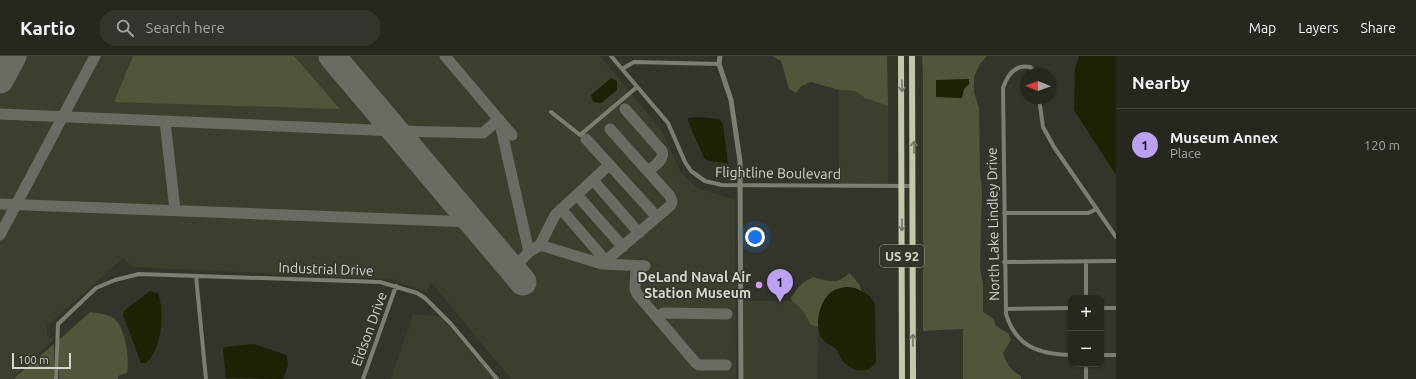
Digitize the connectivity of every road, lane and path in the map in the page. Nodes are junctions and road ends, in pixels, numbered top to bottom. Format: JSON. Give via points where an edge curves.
{"nodes":[{"id":1,"x":611,"y":56,"type":"edge"},
{"id":2,"x":901,"y":56,"type":"edge"},
{"id":3,"x":912,"y":56,"type":"edge"},
{"id":4,"x":719,"y":57,"type":"edge"},
{"id":5,"x":719,"y":64,"type":"junction"},
{"id":6,"x":1031,"y":68,"type":"edge"},
{"id":7,"x":622,"y":69,"type":"junction"},
{"id":8,"x":637,"y":87,"type":"junction"},
{"id":9,"x":1040,"y":104,"type":"edge"},
{"id":10,"x":551,"y":112,"type":"dead end"},
{"id":11,"x":741,"y":185,"type":"junction"},
{"id":12,"x":902,"y":186,"type":"junction"},
{"id":13,"x":913,"y":186,"type":"junction"},
{"id":14,"x":1097,"y":210,"type":"junction"},
{"id":15,"x":1004,"y":213,"type":"junction"},
{"id":16,"x":1116,"y":237,"type":"edge"},
{"id":17,"x":1086,"y":261,"type":"junction"},
{"id":18,"x":1116,"y":261,"type":"edge"},
{"id":19,"x":1004,"y":262,"type":"junction"},
{"id":20,"x":196,"y":276,"type":"junction"},
{"id":21,"x":396,"y":286,"type":"junction"},
{"id":22,"x":1086,"y":295,"type":"edge"},
{"id":23,"x":1068,"y":308,"type":"edge"},
{"id":24,"x":1104,"y":308,"type":"edge"},
{"id":25,"x":1116,"y":308,"type":"edge"},
{"id":26,"x":1006,"y":309,"type":"junction"},
{"id":27,"x":1068,"y":355,"type":"edge"},
{"id":28,"x":1104,"y":355,"type":"edge"},
{"id":29,"x":1116,"y":355,"type":"edge"},
{"id":30,"x":1086,"y":367,"type":"edge"},
{"id":31,"x":902,"y":368,"type":"junction"},
{"id":32,"x":56,"y":379,"type":"edge"},
{"id":33,"x":206,"y":379,"type":"edge"},
{"id":34,"x":363,"y":379,"type":"edge"},
{"id":35,"x":497,"y":379,"type":"edge"},
{"id":36,"x":742,"y":379,"type":"edge"},
{"id":37,"x":902,"y":379,"type":"edge"},
{"id":38,"x":906,"y":379,"type":"edge"},
{"id":39,"x":913,"y":379,"type":"edge"},
{"id":40,"x":1086,"y":379,"type":"edge"}],
"edges":[{"from":1,"to":7,"type":"street","name":"Flightline Boulevard"},
{"from":2,"to":12,"type":"main road","number":"US 92","one_way":true},
{"from":13,"to":3,"type":"main road","number":"US 92","one_way":true},
{"from":4,"to":5,"type":"street"},
{"from":5,"to":7,"type":"street","via":[[634,62]]},
{"from":5,"to":11,"type":"street","via":[[731,100]]},
{"from":6,"to":15,"type":"street","name":"North Lake Lindley Drive","via":[[1021,66],[1011,72],[1003,88]]},
{"from":7,"to":8,"type":"street","name":"Flightline Boulevard"},
{"from":8,"to":10,"type":"street","via":[[580,135]]},
{"from":8,"to":11,"type":"street","name":"Flightline Boulevard","via":[[668,124],[685,162],[696,177],[714,184]]},
{"from":9,"to":14,"type":"street","via":[[1043,127]]},
{"from":11,"to":12,"type":"street","name":"Flightline Boulevard"},
{"from":11,"to":36,"type":"street"},
{"from":12,"to":13,"type":"street","name":"Flightline Boulevard"},
{"from":12,"to":31,"type":"main road","number":"US 92","one_way":true},
{"from":39,"to":13,"type":"main road","number":"US 92","one_way":true},
{"from":14,"to":15,"type":"street","via":[[1088,213]]},
{"from":14,"to":16,"type":"street"},
{"from":15,"to":19,"type":"street","name":"North Lake Lindley Drive"},
{"from":17,"to":18,"type":"street"},
{"from":17,"to":19,"type":"street"},
{"from":17,"to":22,"type":"street"},
{"from":19,"to":26,"type":"street","name":"North Lake Lindley Drive"},
{"from":20,"to":21,"type":"street","name":"Industrial Drive","via":[[380,282]]},
{"from":20,"to":32,"type":"street","name":"Industrial Drive","via":[[139,274],[114,280],[96,288],[58,324]]},
{"from":20,"to":33,"type":"street"},
{"from":21,"to":34,"type":"street","name":"Eidson Drive"},
{"from":21,"to":35,"type":"street","name":"Industrial Drive","via":[[417,293],[431,303]]},
{"from":23,"to":26,"type":"street"},
{"from":24,"to":25,"type":"street"},
{"from":26,"to":27,"type":"street","name":"North Lake Lindley Drive","via":[[1009,325],[1021,340],[1033,349],[1050,355]]},
{"from":28,"to":29,"type":"street"},
{"from":30,"to":40,"type":"street"},
{"from":31,"to":37,"type":"main road","number":"US 92"},
{"from":31,"to":38,"type":"main road"}]}
